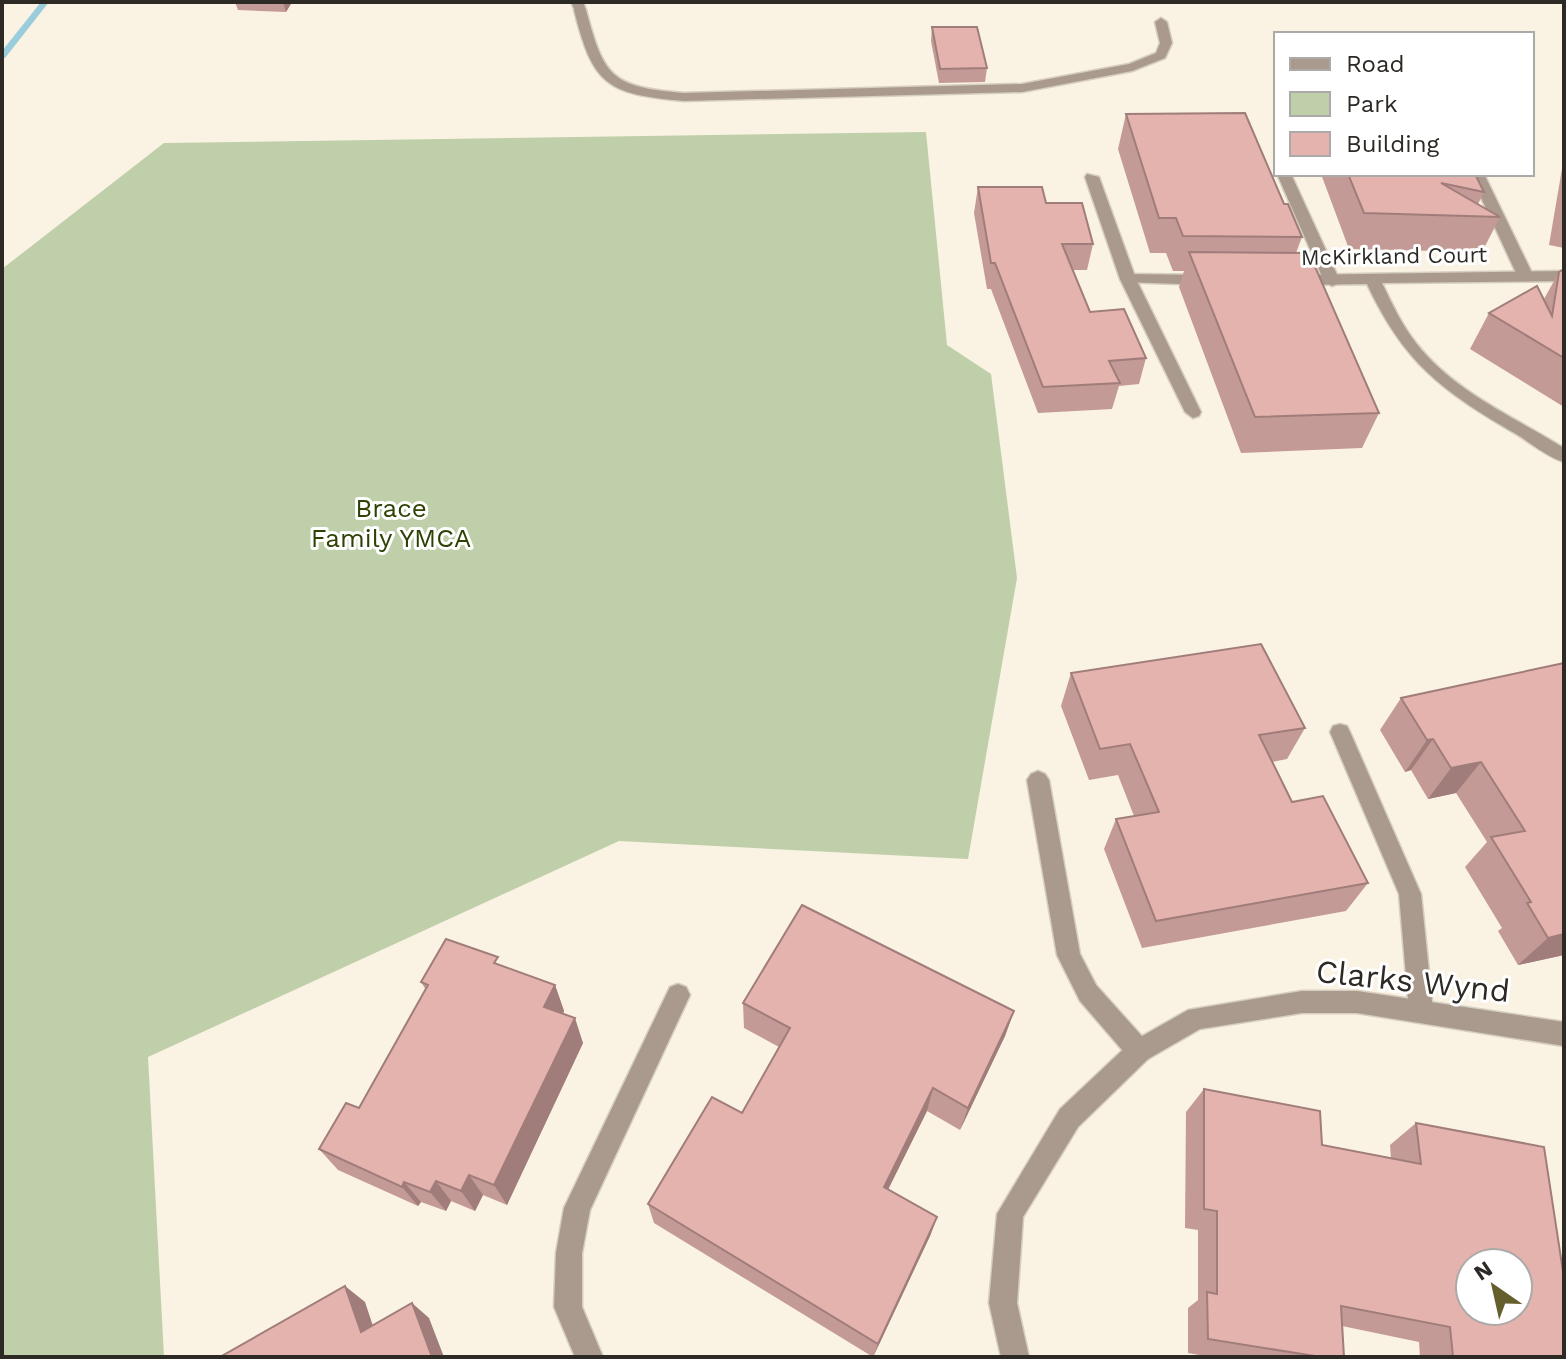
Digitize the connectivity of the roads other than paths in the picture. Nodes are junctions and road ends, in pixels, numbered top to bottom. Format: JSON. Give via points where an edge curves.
{"nodes":[{"id":1,"x":578,"y":6,"type":"edge"},
{"id":2,"x":1161,"y":22,"type":"dead end"},
{"id":3,"x":1285,"y":176,"type":"edge"},
{"id":4,"x":1478,"y":176,"type":"edge"},
{"id":5,"x":1092,"y":177,"type":"dead end"},
{"id":6,"x":1525,"y":275,"type":"junction"},
{"id":7,"x":1564,"y":276,"type":"edge"},
{"id":8,"x":1128,"y":279,"type":"junction"},
{"id":9,"x":1222,"y":280,"type":"edge"},
{"id":10,"x":1285,"y":280,"type":"edge"},
{"id":11,"x":1332,"y":281,"type":"junction"},
{"id":12,"x":1373,"y":281,"type":"junction"},
{"id":13,"x":1193,"y":412,"type":"dead end"},
{"id":14,"x":1564,"y":456,"type":"edge"},
{"id":15,"x":1340,"y":732,"type":"dead end"},
{"id":16,"x":1038,"y":780,"type":"dead end"},
{"id":17,"x":678,"y":995,"type":"dead end"},
{"id":18,"x":1421,"y":1011,"type":"junction"},
{"id":19,"x":1564,"y":1034,"type":"edge"},
{"id":20,"x":1139,"y":1051,"type":"junction"},
{"id":21,"x":589,"y":1357,"type":"edge"},
{"id":22,"x":1015,"y":1357,"type":"edge"}],
"edges":[{"from":1,"to":2,"type":"street","via":[[597,66],[606,77],[659,95],[684,97],[1022,88],[1132,67],[1161,55],[1166,43]]},
{"from":3,"to":11,"type":"street"},
{"from":4,"to":6,"type":"street"},
{"from":5,"to":8,"type":"street"},
{"from":6,"to":7,"type":"street","name":"McKirkland Court"},
{"from":6,"to":12,"type":"street","name":"McKirkland Court"},
{"from":8,"to":9,"type":"street"},
{"from":8,"to":13,"type":"street"},
{"from":10,"to":11,"type":"street","name":"McKirkland Court"},
{"from":11,"to":12,"type":"street","name":"McKirkland Court"},
{"from":12,"to":14,"type":"street","via":[[1416,354],[1452,384]]},
{"from":15,"to":18,"type":"street","via":[[1410,894]]},
{"from":16,"to":20,"type":"street","via":[[1069,955],[1088,993]]},
{"from":17,"to":21,"type":"street","via":[[577,1208],[568,1307]]},
{"from":18,"to":19,"type":"street","name":"Clarks Wynd"},
{"from":18,"to":20,"type":"street","name":"Clarks Wynd","via":[[1357,1002],[1239,1009],[1196,1018]]},
{"from":20,"to":22,"type":"street","name":"Clarks Wynd","via":[[1069,1118],[1010,1214],[1003,1303]]}]}
